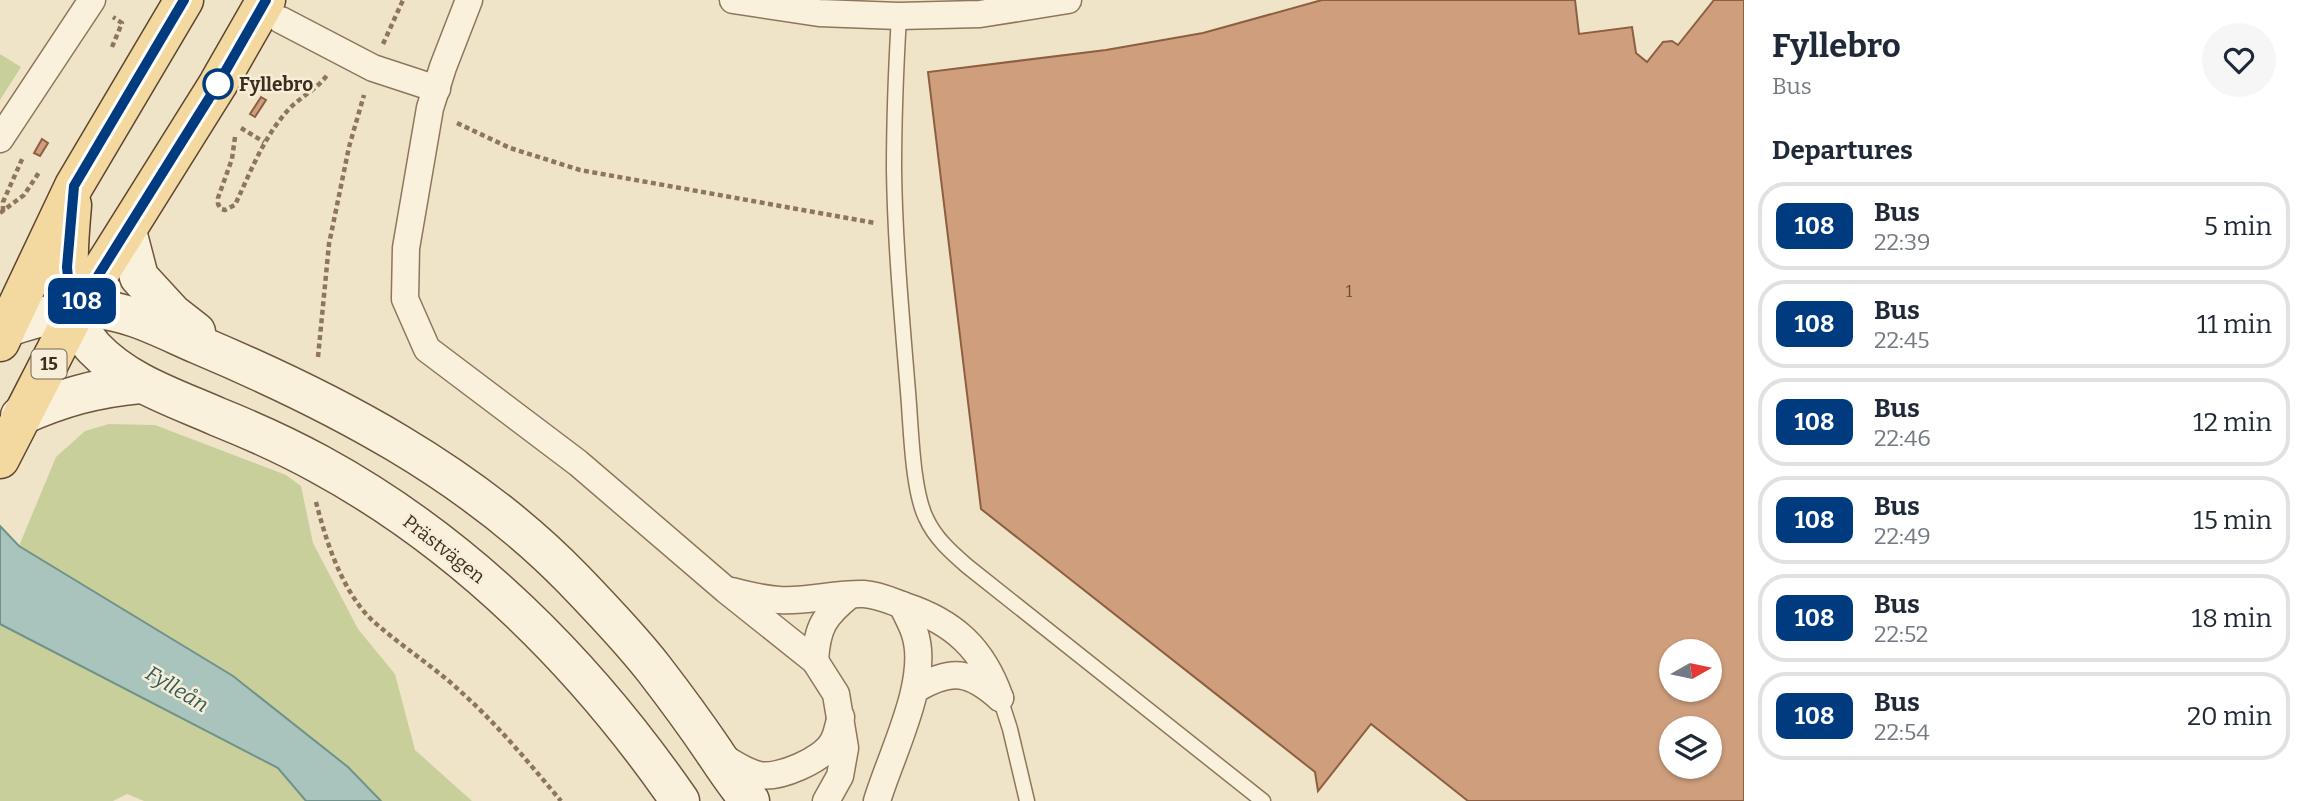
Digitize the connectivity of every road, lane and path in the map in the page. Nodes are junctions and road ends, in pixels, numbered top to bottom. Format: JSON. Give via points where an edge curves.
{"nodes":[{"id":1,"x":184,"y":0,"type":"edge"},
{"id":2,"x":403,"y":0,"type":"edge"},
{"id":3,"x":469,"y":0,"type":"edge"},
{"id":4,"x":733,"y":0,"type":"edge"},
{"id":5,"x":1068,"y":0,"type":"edge"},
{"id":6,"x":100,"y":7,"type":"edge"},
{"id":7,"x":273,"y":10,"type":"edge"},
{"id":8,"x":899,"y":16,"type":"junction"},
{"id":9,"x":112,"y":47,"type":"dead end"},
{"id":10,"x":340,"y":51,"type":"junction"},
{"id":11,"x":373,"y":68,"type":"junction"},
{"id":12,"x":434,"y":99,"type":"junction"},
{"id":13,"x":241,"y":128,"type":"dead end"},
{"id":14,"x":235,"y":136,"type":"dead end"},
{"id":15,"x":0,"y":139,"type":"edge"},
{"id":16,"x":264,"y":142,"type":"junction"},
{"id":17,"x":57,"y":178,"type":"junction"},
{"id":18,"x":0,"y":213,"type":"edge"},
{"id":19,"x":897,"y":227,"type":"junction"},
{"id":20,"x":127,"y":231,"type":"junction"},
{"id":21,"x":76,"y":311,"type":"junction"},
{"id":22,"x":3,"y":334,"type":"edge"},
{"id":23,"x":318,"y":357,"type":"dead end"},
{"id":24,"x":231,"y":359,"type":"junction"},
{"id":25,"x":140,"y":384,"type":"junction"},
{"id":26,"x":20,"y":416,"type":"junction"},
{"id":27,"x":0,"y":459,"type":"edge"},
{"id":28,"x":315,"y":495,"type":"dead end"},
{"id":29,"x":726,"y":590,"type":"junction"},
{"id":30,"x":850,"y":595,"type":"junction"},
{"id":31,"x":902,"y":605,"type":"junction"},
{"id":32,"x":815,"y":661,"type":"junction"},
{"id":33,"x":916,"y":689,"type":"junction"},
{"id":34,"x":1000,"y":698,"type":"junction"},
{"id":35,"x":841,"y":715,"type":"junction"},
{"id":36,"x":714,"y":750,"type":"junction"},
{"id":37,"x":561,"y":801,"type":"edge"},
{"id":38,"x":680,"y":801,"type":"edge"},
{"id":39,"x":750,"y":801,"type":"edge"},
{"id":40,"x":826,"y":801,"type":"edge"},
{"id":41,"x":877,"y":801,"type":"edge"},
{"id":42,"x":1027,"y":801,"type":"edge"},
{"id":43,"x":1263,"y":801,"type":"edge"}],
"edges":[{"from":1,"to":17,"type":"main road"},
{"from":2,"to":11,"type":"path"},
{"from":3,"to":12,"type":"street"},
{"from":4,"to":8,"type":"street","via":[[818,13]]},
{"from":5,"to":8,"type":"street","via":[[980,14]]},
{"from":6,"to":9,"type":"path","via":[[122,23]]},
{"from":6,"to":15,"type":"street"},
{"from":7,"to":10,"type":"street"},
{"from":7,"to":20,"type":"main road","number":"15","via":[[218,84]]},
{"from":8,"to":19,"type":"lane","via":[[894,171]]},
{"from":10,"to":11,"type":"street"},
{"from":10,"to":16,"type":"path","via":[[324,80],[291,107]]},
{"from":11,"to":12,"type":"street"},
{"from":11,"to":23,"type":"path","via":[[334,218]]},
{"from":12,"to":19,"type":"path","via":[[510,148],[580,170]]},
{"from":12,"to":29,"type":"street","via":[[406,248],[405,299],[427,349],[578,463]]},
{"from":13,"to":16,"type":"path"},
{"from":14,"to":16,"type":"path","via":[[218,198],[225,210],[235,205]]},
{"from":17,"to":18,"type":"path"},
{"from":17,"to":21,"type":"main road","via":[[69,288]]},
{"from":17,"to":22,"type":"main road"},
{"from":19,"to":43,"type":"lane","via":[[919,496],[935,534],[967,566]]},
{"from":20,"to":21,"type":"main road","number":"15"},
{"from":20,"to":24,"type":"street","via":[[139,277],[173,314]]},
{"from":21,"to":22,"type":"street","via":[[55,313]]},
{"from":21,"to":24,"type":"street","via":[[93,309],[131,317]]},
{"from":21,"to":25,"type":"street","name":"Prästvägen","via":[[92,346]]},
{"from":21,"to":26,"type":"main road","number":"15"},
{"from":24,"to":36,"type":"street","via":[[387,437],[452,476],[502,514],[600,608],[652,667]]},
{"from":25,"to":26,"type":"street","name":"Prästvägen","via":[[70,396]]},
{"from":25,"to":38,"type":"street","name":"Prästvägen","via":[[269,438],[373,496],[431,537],[540,630],[641,745]]},
{"from":26,"to":27,"type":"main road","number":"15"},
{"from":28,"to":37,"type":"path","via":[[343,580],[371,619],[460,690],[508,737]]},
{"from":29,"to":30,"type":"street","via":[[779,600]]},
{"from":29,"to":32,"type":"street"},
{"from":30,"to":31,"type":"street","via":[[866,594]]},
{"from":30,"to":32,"type":"street","via":[[821,625]]},
{"from":31,"to":33,"type":"street","via":[[919,659]]},
{"from":31,"to":34,"type":"street","via":[[925,612],[965,639],[983,659]]},
{"from":32,"to":35,"type":"street","via":[[836,694]]},
{"from":33,"to":34,"type":"street","via":[[949,675],[966,676],[982,682]]},
{"from":33,"to":41,"type":"street"},
{"from":34,"to":42,"type":"lane"},
{"from":35,"to":36,"type":"street","via":[[832,743],[816,759],[794,769],[761,775]]},
{"from":35,"to":40,"type":"street","via":[[845,748],[840,776]]},
{"from":36,"to":39,"type":"street"}]}
